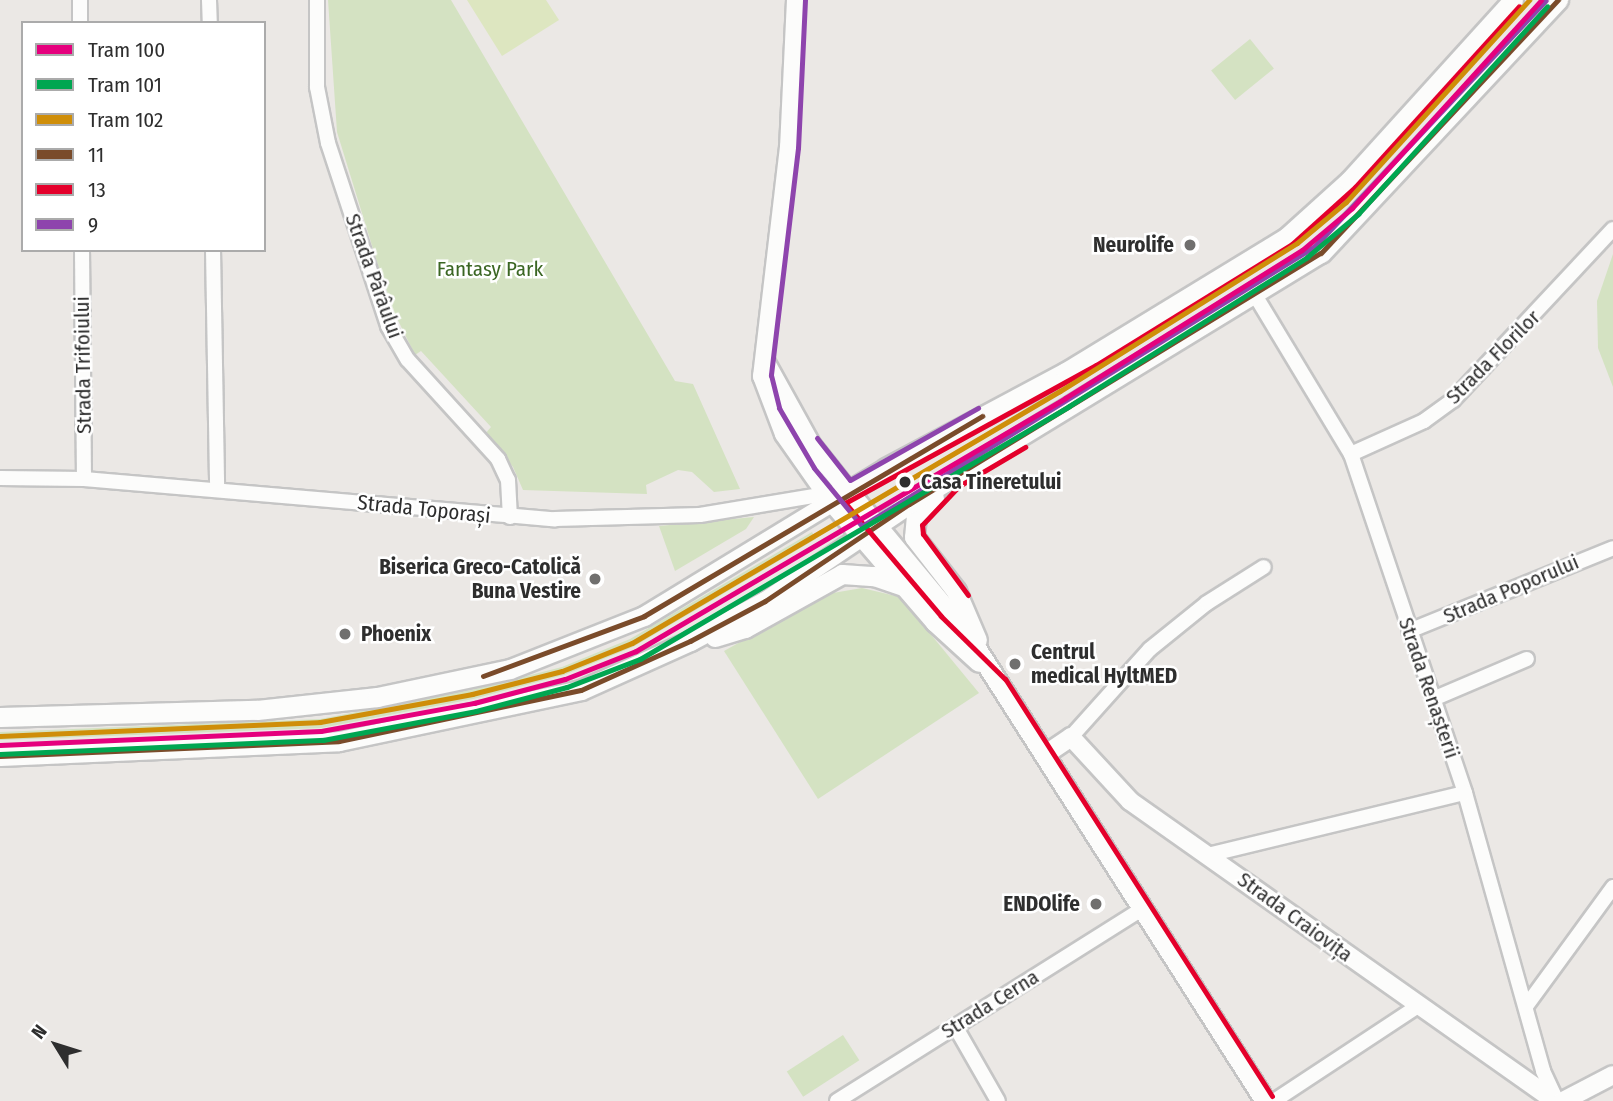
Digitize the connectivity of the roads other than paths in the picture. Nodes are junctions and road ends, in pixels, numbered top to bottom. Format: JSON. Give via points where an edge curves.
{"nodes":[{"id":1,"x":79,"y":0,"type":"edge"},
{"id":2,"x":209,"y":0,"type":"edge"},
{"id":3,"x":317,"y":0,"type":"edge"},
{"id":4,"x":796,"y":0,"type":"edge"},
{"id":5,"x":1513,"y":0,"type":"edge"},
{"id":6,"x":1558,"y":0,"type":"edge"},
{"id":7,"x":80,"y":21,"type":"edge"},
{"id":8,"x":210,"y":21,"type":"edge"},
{"id":9,"x":1613,"y":229,"type":"edge"},
{"id":10,"x":82,"y":252,"type":"edge"},
{"id":11,"x":213,"y":252,"type":"edge"},
{"id":12,"x":1255,"y":295,"type":"junction"},
{"id":13,"x":1351,"y":454,"type":"junction"},
{"id":14,"x":0,"y":478,"type":"edge"},
{"id":15,"x":84,"y":479,"type":"junction"},
{"id":16,"x":953,"y":479,"type":"junction"},
{"id":17,"x":217,"y":489,"type":"junction"},
{"id":18,"x":834,"y":495,"type":"junction"},
{"id":19,"x":510,"y":517,"type":"junction"},
{"id":20,"x":877,"y":525,"type":"junction"},
{"id":21,"x":860,"y":537,"type":"junction"},
{"id":22,"x":1613,"y":548,"type":"edge"},
{"id":23,"x":1264,"y":567,"type":"dead end"},
{"id":24,"x":906,"y":587,"type":"junction"},
{"id":25,"x":1409,"y":631,"type":"junction"},
{"id":26,"x":690,"y":641,"type":"junction"},
{"id":27,"x":1527,"y":659,"type":"dead end"},
{"id":28,"x":986,"y":667,"type":"junction"},
{"id":29,"x":1433,"y":699,"type":"junction"},
{"id":30,"x":0,"y":717,"type":"edge"},
{"id":31,"x":1071,"y":737,"type":"junction"},
{"id":32,"x":1046,"y":754,"type":"junction"},
{"id":33,"x":0,"y":756,"type":"edge"},
{"id":34,"x":1465,"y":793,"type":"junction"},
{"id":35,"x":1208,"y":855,"type":"junction"},
{"id":36,"x":1613,"y":887,"type":"edge"},
{"id":37,"x":1143,"y":908,"type":"junction"},
{"id":38,"x":1527,"y":1004,"type":"junction"},
{"id":39,"x":1418,"y":1006,"type":"junction"},
{"id":40,"x":955,"y":1026,"type":"junction"},
{"id":41,"x":1613,"y":1075,"type":"edge"},
{"id":42,"x":837,"y":1101,"type":"edge"},
{"id":43,"x":998,"y":1101,"type":"edge"},
{"id":44,"x":1265,"y":1101,"type":"edge"},
{"id":45,"x":1274,"y":1101,"type":"edge"},
{"id":46,"x":1558,"y":1101,"type":"edge"}],
"edges":[{"from":1,"to":7,"type":"street"},
{"from":2,"to":8,"type":"street"},
{"from":3,"to":19,"type":"street","name":"Strada Pârâului","via":[[317,87],[328,143],[388,326],[408,360],[498,459],[508,480]]},
{"from":4,"to":18,"type":"street","via":[[789,146],[761,355]]},
{"from":5,"to":18,"type":"main road","via":[[1349,181],[1287,237],[1083,362]]},
{"from":6,"to":12,"type":"main road","via":[[1360,216],[1321,253]]},
{"from":9,"to":13,"type":"street","name":"Strada Florilor","via":[[1453,400],[1424,421]]},
{"from":10,"to":15,"type":"street","name":"Strada Trifoiului"},
{"from":11,"to":17,"type":"street"},
{"from":12,"to":13,"type":"street","name":"Strada Renașterii"},
{"from":12,"to":16,"type":"main road"},
{"from":13,"to":25,"type":"street","name":"Strada Renașterii"},
{"from":14,"to":15,"type":"street","name":"Strada Toporași"},
{"from":15,"to":17,"type":"street","name":"Strada Toporași"},
{"from":16,"to":20,"type":"main road"},
{"from":16,"to":28,"type":"main road","via":[[916,515],[912,529],[956,591]]},
{"from":17,"to":19,"type":"street","name":"Strada Toporași"},
{"from":18,"to":19,"type":"street","name":"Strada Toporași","via":[[700,515]]},
{"from":18,"to":20,"type":"main road"},
{"from":18,"to":21,"type":"main road"},
{"from":18,"to":30,"type":"main road","via":[[644,616],[510,669],[302,707]]},
{"from":20,"to":21,"type":"main road"},
{"from":20,"to":28,"type":"main road","via":[[969,637]]},
{"from":21,"to":24,"type":"main road"},
{"from":21,"to":26,"type":"main road","via":[[765,601]]},
{"from":22,"to":25,"type":"street","name":"Strada Poporului"},
{"from":23,"to":31,"type":"street","via":[[1207,603],[1150,649]]},
{"from":24,"to":26,"type":"main road","via":[[874,576],[842,574],[745,628]]},
{"from":24,"to":28,"type":"main road","via":[[958,646]]},
{"from":25,"to":29,"type":"street","name":"Strada Renașterii"},
{"from":26,"to":33,"type":"main road","via":[[580,690],[339,741]]},
{"from":27,"to":29,"type":"street"},
{"from":28,"to":32,"type":"main road"},
{"from":29,"to":34,"type":"street","name":"Strada Renașterii"},
{"from":31,"to":32,"type":"street"},
{"from":31,"to":35,"type":"street","name":"Strada Craiovița","via":[[1130,801]]},
{"from":32,"to":37,"type":"main road"},
{"from":34,"to":35,"type":"street"},
{"from":34,"to":38,"type":"street","name":"Strada Renașterii"},
{"from":35,"to":39,"type":"street","name":"Strada Craiovița"},
{"from":36,"to":38,"type":"street"},
{"from":37,"to":40,"type":"street","name":"Strada Cerna"},
{"from":37,"to":44,"type":"main road"},
{"from":38,"to":46,"type":"street","name":"Strada Renașterii"},
{"from":39,"to":45,"type":"street"},
{"from":39,"to":46,"type":"street","name":"Strada Craiovița"},
{"from":40,"to":42,"type":"street","name":"Strada Cerna"},
{"from":40,"to":43,"type":"street"},
{"from":41,"to":46,"type":"street"}]}
